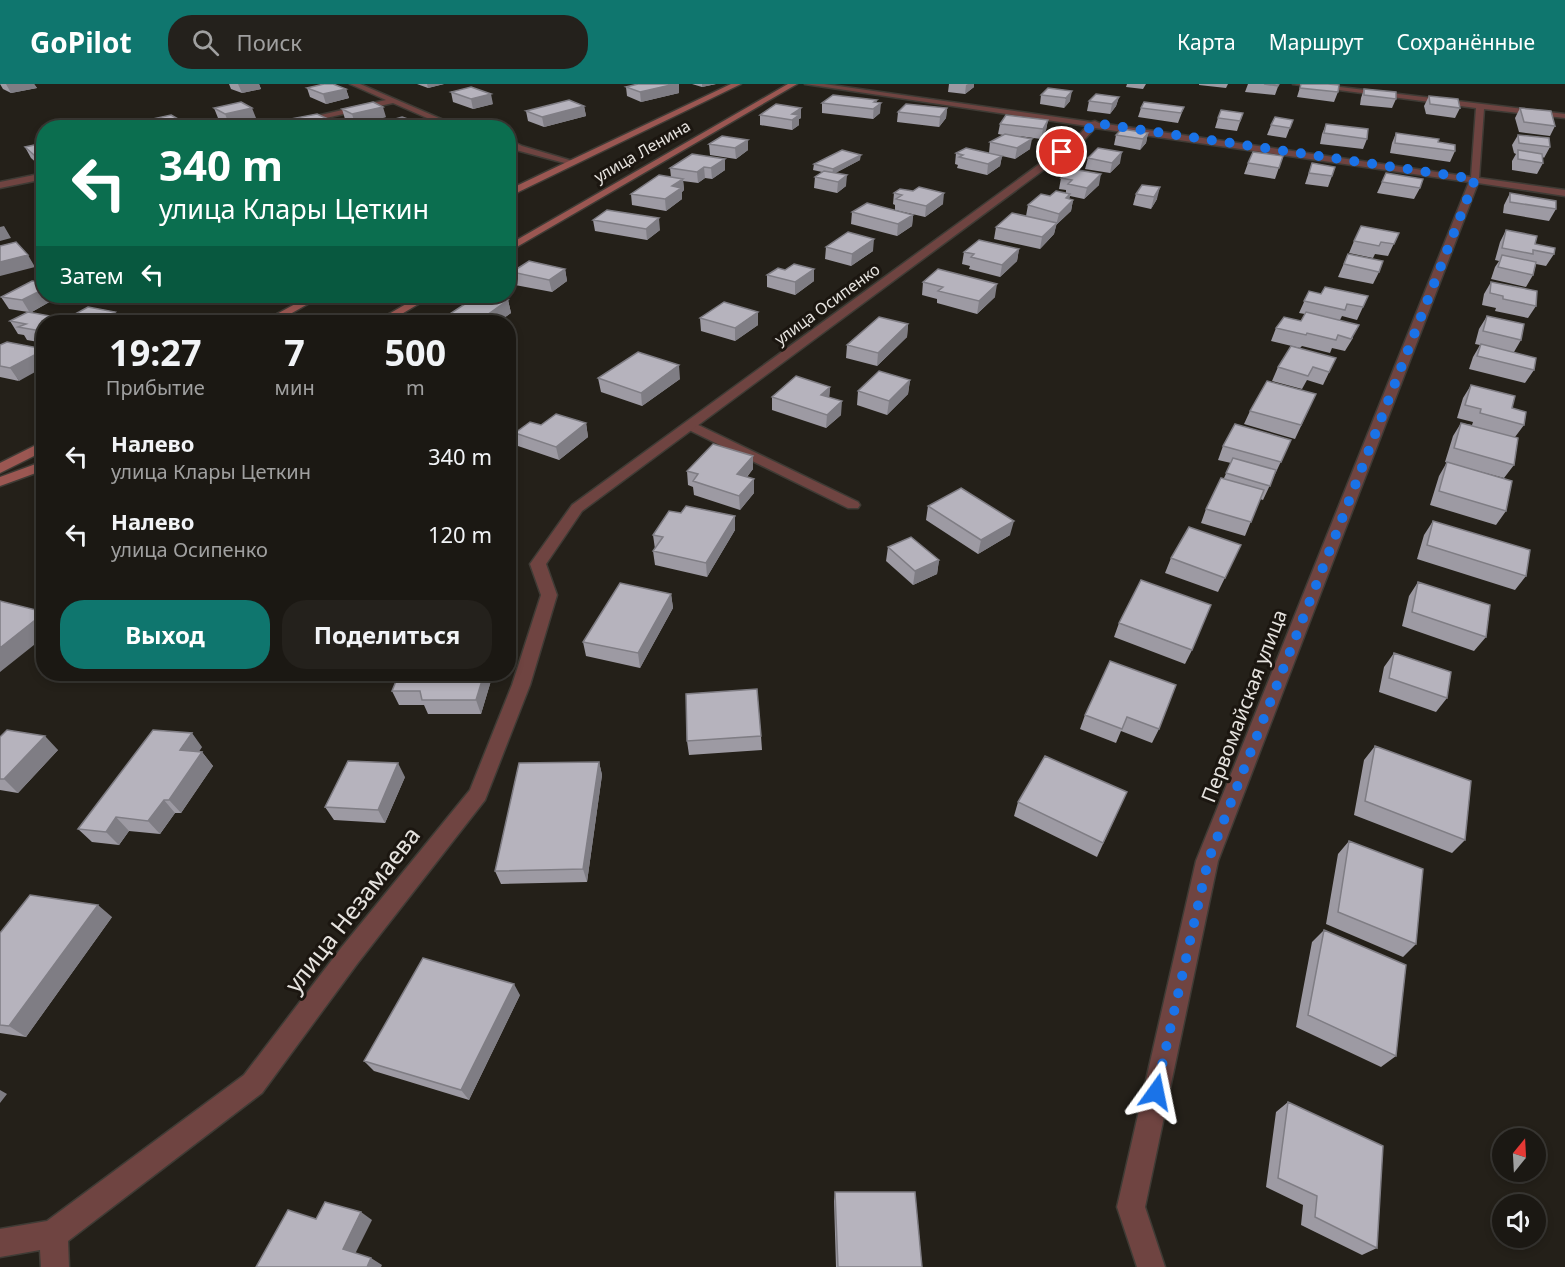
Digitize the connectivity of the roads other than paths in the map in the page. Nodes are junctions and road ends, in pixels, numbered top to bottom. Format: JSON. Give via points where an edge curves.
{"nodes":[{"id":1,"x":354,"y":84,"type":"edge"},
{"id":2,"x":737,"y":84,"type":"edge"},
{"id":3,"x":794,"y":84,"type":"edge"},
{"id":4,"x":809,"y":84,"type":"edge"},
{"id":5,"x":1297,"y":84,"type":"edge"},
{"id":6,"x":392,"y":101,"type":"junction"},
{"id":7,"x":1480,"y":106,"type":"junction"},
{"id":8,"x":1565,"y":116,"type":"edge"},
{"id":9,"x":305,"y":120,"type":"edge"},
{"id":10,"x":439,"y":120,"type":"edge"},
{"id":11,"x":1095,"y":123,"type":"junction"},
{"id":12,"x":516,"y":146,"type":"edge"},
{"id":13,"x":572,"y":162,"type":"junction"},
{"id":14,"x":36,"y":178,"type":"edge"},
{"id":15,"x":1475,"y":179,"type":"junction"},
{"id":16,"x":0,"y":185,"type":"edge"},
{"id":17,"x":516,"y":190,"type":"edge"},
{"id":18,"x":1565,"y":193,"type":"edge"},
{"id":19,"x":516,"y":244,"type":"edge"},
{"id":20,"x":304,"y":303,"type":"edge"},
{"id":21,"x":415,"y":303,"type":"edge"},
{"id":22,"x":281,"y":315,"type":"edge"},
{"id":23,"x":394,"y":315,"type":"edge"},
{"id":24,"x":690,"y":425,"type":"junction"},
{"id":25,"x":36,"y":449,"type":"edge"},
{"id":26,"x":36,"y":468,"type":"edge"},
{"id":27,"x":0,"y":469,"type":"edge"},
{"id":28,"x":0,"y":482,"type":"edge"},
{"id":29,"x":853,"y":505,"type":"dead end"},
{"id":30,"x":577,"y":508,"type":"joint"},
{"id":31,"x":53,"y":1234,"type":"junction"},
{"id":32,"x":0,"y":1242,"type":"edge"},
{"id":33,"x":55,"y":1267,"type":"edge"},
{"id":34,"x":1151,"y":1267,"type":"edge"}],
"edges":[{"from":1,"to":6,"type":"street"},
{"from":2,"to":13,"type":"main road","name":"улица Ленина"},
{"from":3,"to":19,"type":"main road","name":"улица Ленина"},
{"from":4,"to":11,"type":"street"},
{"from":5,"to":7,"type":"street"},
{"from":6,"to":9,"type":"street"},
{"from":6,"to":10,"type":"street"},
{"from":7,"to":8,"type":"street"},
{"from":7,"to":15,"type":"street","name":"Первомайская улица"},
{"from":11,"to":15,"type":"street"},
{"from":11,"to":24,"type":"street","name":"улица Осипенко","via":[[1081,138]]},
{"from":12,"to":13,"type":"street"},
{"from":13,"to":17,"type":"main road","name":"улица Ленина"},
{"from":14,"to":16,"type":"street"},
{"from":15,"to":18,"type":"street"},
{"from":15,"to":34,"type":"street","name":"Первомайская улица","via":[[1208,861],[1131,1207]]},
{"from":20,"to":22,"type":"main road"},
{"from":21,"to":23,"type":"main road"},
{"from":24,"to":29,"type":"street"},
{"from":24,"to":30,"type":"street","name":"улица Осипенко"},
{"from":25,"to":27,"type":"main road"},
{"from":26,"to":28,"type":"main road"},
{"from":30,"to":31,"type":"street","name":"улица Незамаева","via":[[538,564],[549,596],[521,685],[478,794],[253,1084]]},
{"from":31,"to":32,"type":"street"},
{"from":31,"to":33,"type":"street"}]}
